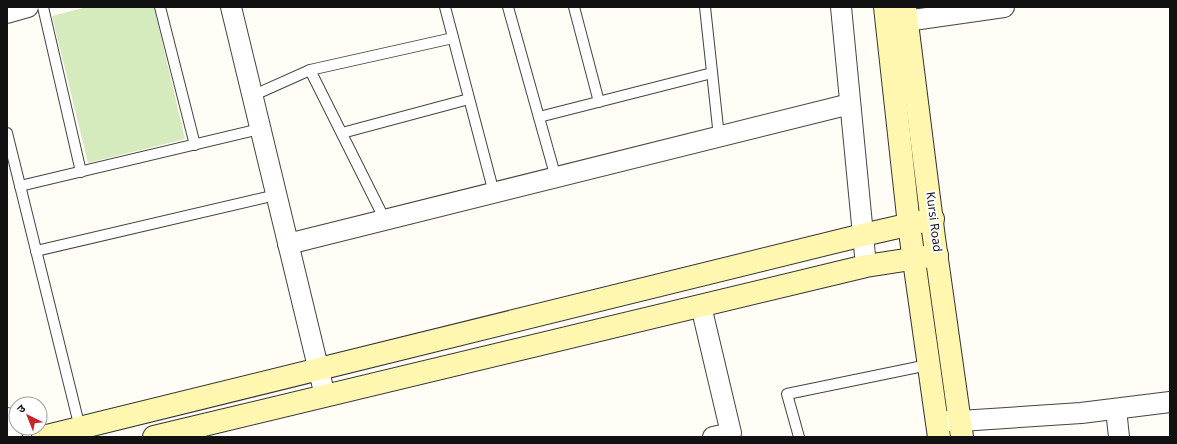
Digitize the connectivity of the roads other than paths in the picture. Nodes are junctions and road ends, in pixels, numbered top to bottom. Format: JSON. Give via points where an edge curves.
{"nodes":[{"id":1,"x":28,"y":7,"type":"edge"},
{"id":2,"x":43,"y":7,"type":"edge"},
{"id":3,"x":160,"y":7,"type":"edge"},
{"id":4,"x":231,"y":7,"type":"edge"},
{"id":5,"x":445,"y":7,"type":"edge"},
{"id":6,"x":508,"y":7,"type":"edge"},
{"id":7,"x":574,"y":7,"type":"edge"},
{"id":8,"x":705,"y":7,"type":"edge"},
{"id":9,"x":840,"y":7,"type":"edge"},
{"id":10,"x":1004,"y":7,"type":"edge"},
{"id":11,"x":7,"y":13,"type":"edge"},
{"id":12,"x":896,"y":14,"type":"edge"},
{"id":13,"x":453,"y":38,"type":"junction"},
{"id":14,"x":310,"y":70,"type":"junction"},
{"id":15,"x":712,"y":73,"type":"junction"},
{"id":16,"x":252,"y":96,"type":"junction"},
{"id":17,"x":469,"y":99,"type":"junction"},
{"id":18,"x":600,"y":102,"type":"junction"},
{"id":19,"x":850,"y":104,"type":"junction"},
{"id":20,"x":539,"y":117,"type":"junction"},
{"id":21,"x":260,"y":129,"type":"junction"},
{"id":22,"x":7,"y":133,"type":"edge"},
{"id":23,"x":342,"y":133,"type":"junction"},
{"id":24,"x":719,"y":137,"type":"junction"},
{"id":25,"x":195,"y":144,"type":"junction"},
{"id":26,"x":81,"y":172,"type":"junction"},
{"id":27,"x":556,"y":178,"type":"junction"},
{"id":28,"x":20,"y":186,"type":"junction"},
{"id":29,"x":494,"y":193,"type":"junction"},
{"id":30,"x":276,"y":195,"type":"junction"},
{"id":31,"x":933,"y":219,"type":"junction"},
{"id":32,"x":385,"y":220,"type":"junction"},
{"id":33,"x":908,"y":225,"type":"junction"},
{"id":34,"x":863,"y":235,"type":"junction"},
{"id":35,"x":288,"y":244,"type":"junction"},
{"id":36,"x":36,"y":251,"type":"junction"},
{"id":37,"x":937,"y":255,"type":"junction"},
{"id":38,"x":913,"y":258,"type":"junction"},
{"id":39,"x":866,"y":266,"type":"junction"},
{"id":40,"x":702,"y":306,"type":"junction"},
{"id":41,"x":928,"y":365,"type":"junction"},
{"id":42,"x":319,"y":369,"type":"junction"},
{"id":43,"x":325,"y":396,"type":"junction"},
{"id":44,"x":1170,"y":402,"type":"edge"},
{"id":45,"x":1116,"y":409,"type":"junction"},
{"id":46,"x":7,"y":418,"type":"edge"},
{"id":47,"x":80,"y":428,"type":"junction"},
{"id":48,"x":938,"y":429,"type":"edge"},
{"id":49,"x":961,"y":429,"type":"edge"},
{"id":50,"x":726,"y":436,"type":"edge"},
{"id":51,"x":12,"y":437,"type":"edge"},
{"id":52,"x":42,"y":437,"type":"edge"},
{"id":53,"x":154,"y":437,"type":"edge"},
{"id":54,"x":799,"y":437,"type":"edge"},
{"id":55,"x":1119,"y":437,"type":"edge"}],
"edges":[{"from":1,"to":11,"type":"street"},
{"from":2,"to":26,"type":"lane"},
{"from":3,"to":25,"type":"lane"},
{"from":4,"to":16,"type":"street"},
{"from":5,"to":13,"type":"lane"},
{"from":6,"to":20,"type":"lane"},
{"from":7,"to":18,"type":"lane"},
{"from":8,"to":15,"type":"lane"},
{"from":9,"to":19,"type":"street"},
{"from":10,"to":12,"type":"street"},
{"from":12,"to":31,"type":"street","name":"Kursi Road"},
{"from":12,"to":33,"type":"street","name":"Kursi Road"},
{"from":13,"to":14,"type":"lane"},
{"from":13,"to":17,"type":"lane"},
{"from":14,"to":16,"type":"lane"},
{"from":14,"to":23,"type":"lane"},
{"from":15,"to":18,"type":"lane"},
{"from":15,"to":24,"type":"lane"},
{"from":16,"to":21,"type":"street"},
{"from":17,"to":23,"type":"lane"},
{"from":17,"to":29,"type":"lane"},
{"from":18,"to":20,"type":"lane"},
{"from":19,"to":24,"type":"street"},
{"from":19,"to":34,"type":"street"},
{"from":20,"to":27,"type":"lane"},
{"from":21,"to":25,"type":"lane"},
{"from":21,"to":30,"type":"street"},
{"from":22,"to":28,"type":"lane"},
{"from":23,"to":32,"type":"lane"},
{"from":24,"to":27,"type":"street"},
{"from":25,"to":26,"type":"lane"},
{"from":26,"to":28,"type":"lane"},
{"from":27,"to":29,"type":"street"},
{"from":28,"to":36,"type":"lane"},
{"from":29,"to":32,"type":"street"},
{"from":30,"to":35,"type":"street"},
{"from":30,"to":36,"type":"lane"},
{"from":31,"to":33,"type":"street"},
{"from":31,"to":37,"type":"street","name":"Kursi Road"},
{"from":32,"to":35,"type":"street"},
{"from":33,"to":34,"type":"street"},
{"from":33,"to":38,"type":"street","name":"Kursi Road"},
{"from":34,"to":39,"type":"street"},
{"from":34,"to":42,"type":"street"},
{"from":35,"to":42,"type":"street"},
{"from":36,"to":47,"type":"lane"},
{"from":37,"to":38,"type":"street"},
{"from":37,"to":49,"type":"street","name":"Kursi Road"},
{"from":38,"to":39,"type":"street"},
{"from":38,"to":41,"type":"street","name":"Kursi Road"},
{"from":39,"to":40,"type":"street"},
{"from":40,"to":43,"type":"street"},
{"from":40,"to":50,"type":"street"},
{"from":41,"to":48,"type":"street","name":"Kursi Road"},
{"from":41,"to":54,"type":"lane","via":[[787,394]]},
{"from":42,"to":43,"type":"street"},
{"from":42,"to":47,"type":"street"},
{"from":43,"to":53,"type":"street"},
{"from":44,"to":45,"type":"street"},
{"from":45,"to":49,"type":"street"},
{"from":45,"to":55,"type":"street"},
{"from":46,"to":51,"type":"street"},
{"from":47,"to":52,"type":"street"},
{"from":48,"to":49,"type":"street"}]}
